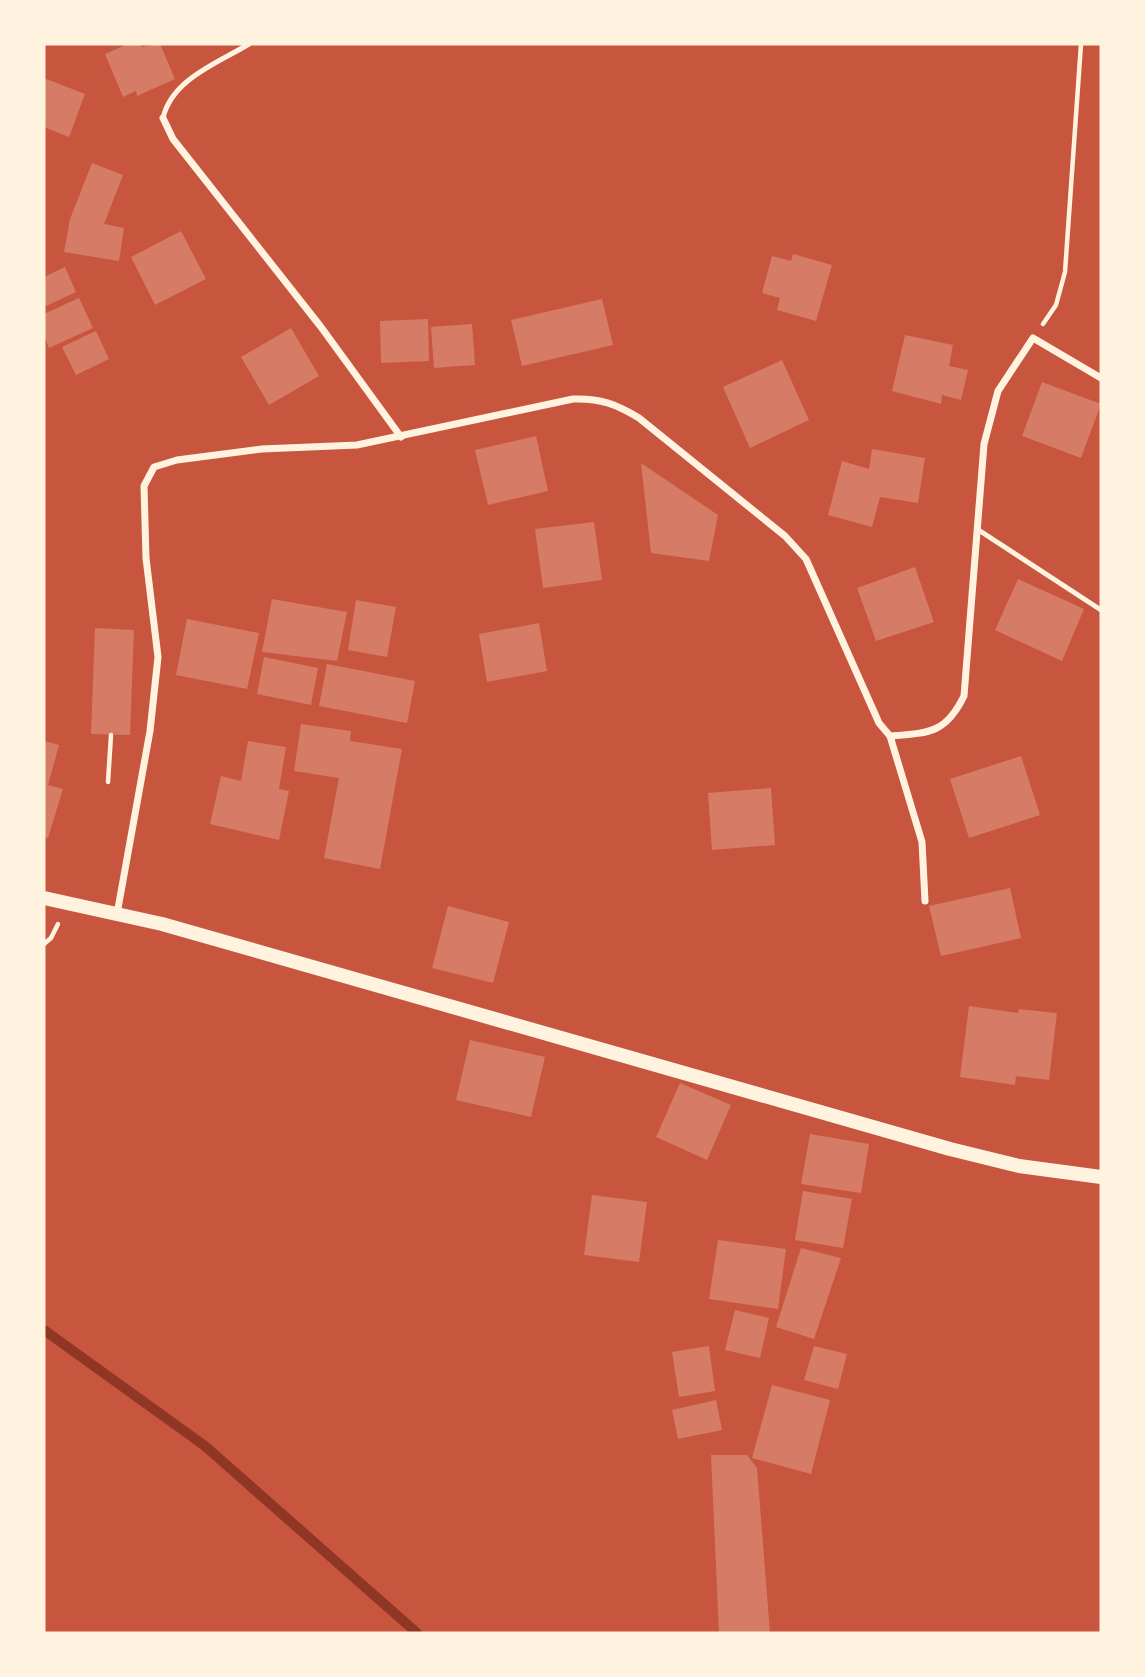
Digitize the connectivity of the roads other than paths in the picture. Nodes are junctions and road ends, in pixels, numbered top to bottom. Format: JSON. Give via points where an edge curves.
{"nodes":[{"id":1,"x":249,"y":44,"type":"edge"},
{"id":2,"x":163,"y":118,"type":"joint"},
{"id":3,"x":1101,"y":378,"type":"edge"},
{"id":4,"x":401,"y":437,"type":"junction"},
{"id":5,"x":977,"y":529,"type":"junction"},
{"id":6,"x":1101,"y":610,"type":"edge"},
{"id":7,"x":890,"y":736,"type":"junction"},
{"id":8,"x":44,"y":898,"type":"edge"},
{"id":9,"x":925,"y":901,"type":"dead end"},
{"id":10,"x":117,"y":914,"type":"junction"},
{"id":11,"x":1101,"y":1177,"type":"edge"}],
"edges":[{"from":1,"to":2,"type":"lane","via":[[179,87],[166,103]]},
{"from":2,"to":4,"type":"street","via":[[173,139]]},
{"from":3,"to":5,"type":"street","via":[[1032,338],[998,391],[984,444]]},
{"from":4,"to":7,"type":"street","via":[[573,399],[615,403],[785,536],[806,559],[879,723]]},
{"from":4,"to":10,"type":"street","via":[[357,445],[262,449],[153,467],[144,486],[146,558],[158,657],[150,731]]},
{"from":5,"to":6,"type":"lane"},
{"from":5,"to":7,"type":"street","via":[[964,696],[954,716],[940,729]]},
{"from":7,"to":9,"type":"street","via":[[922,842]]},
{"from":8,"to":10,"type":"main road"},
{"from":10,"to":11,"type":"main road","via":[[950,1149],[1018,1166]]}]}
